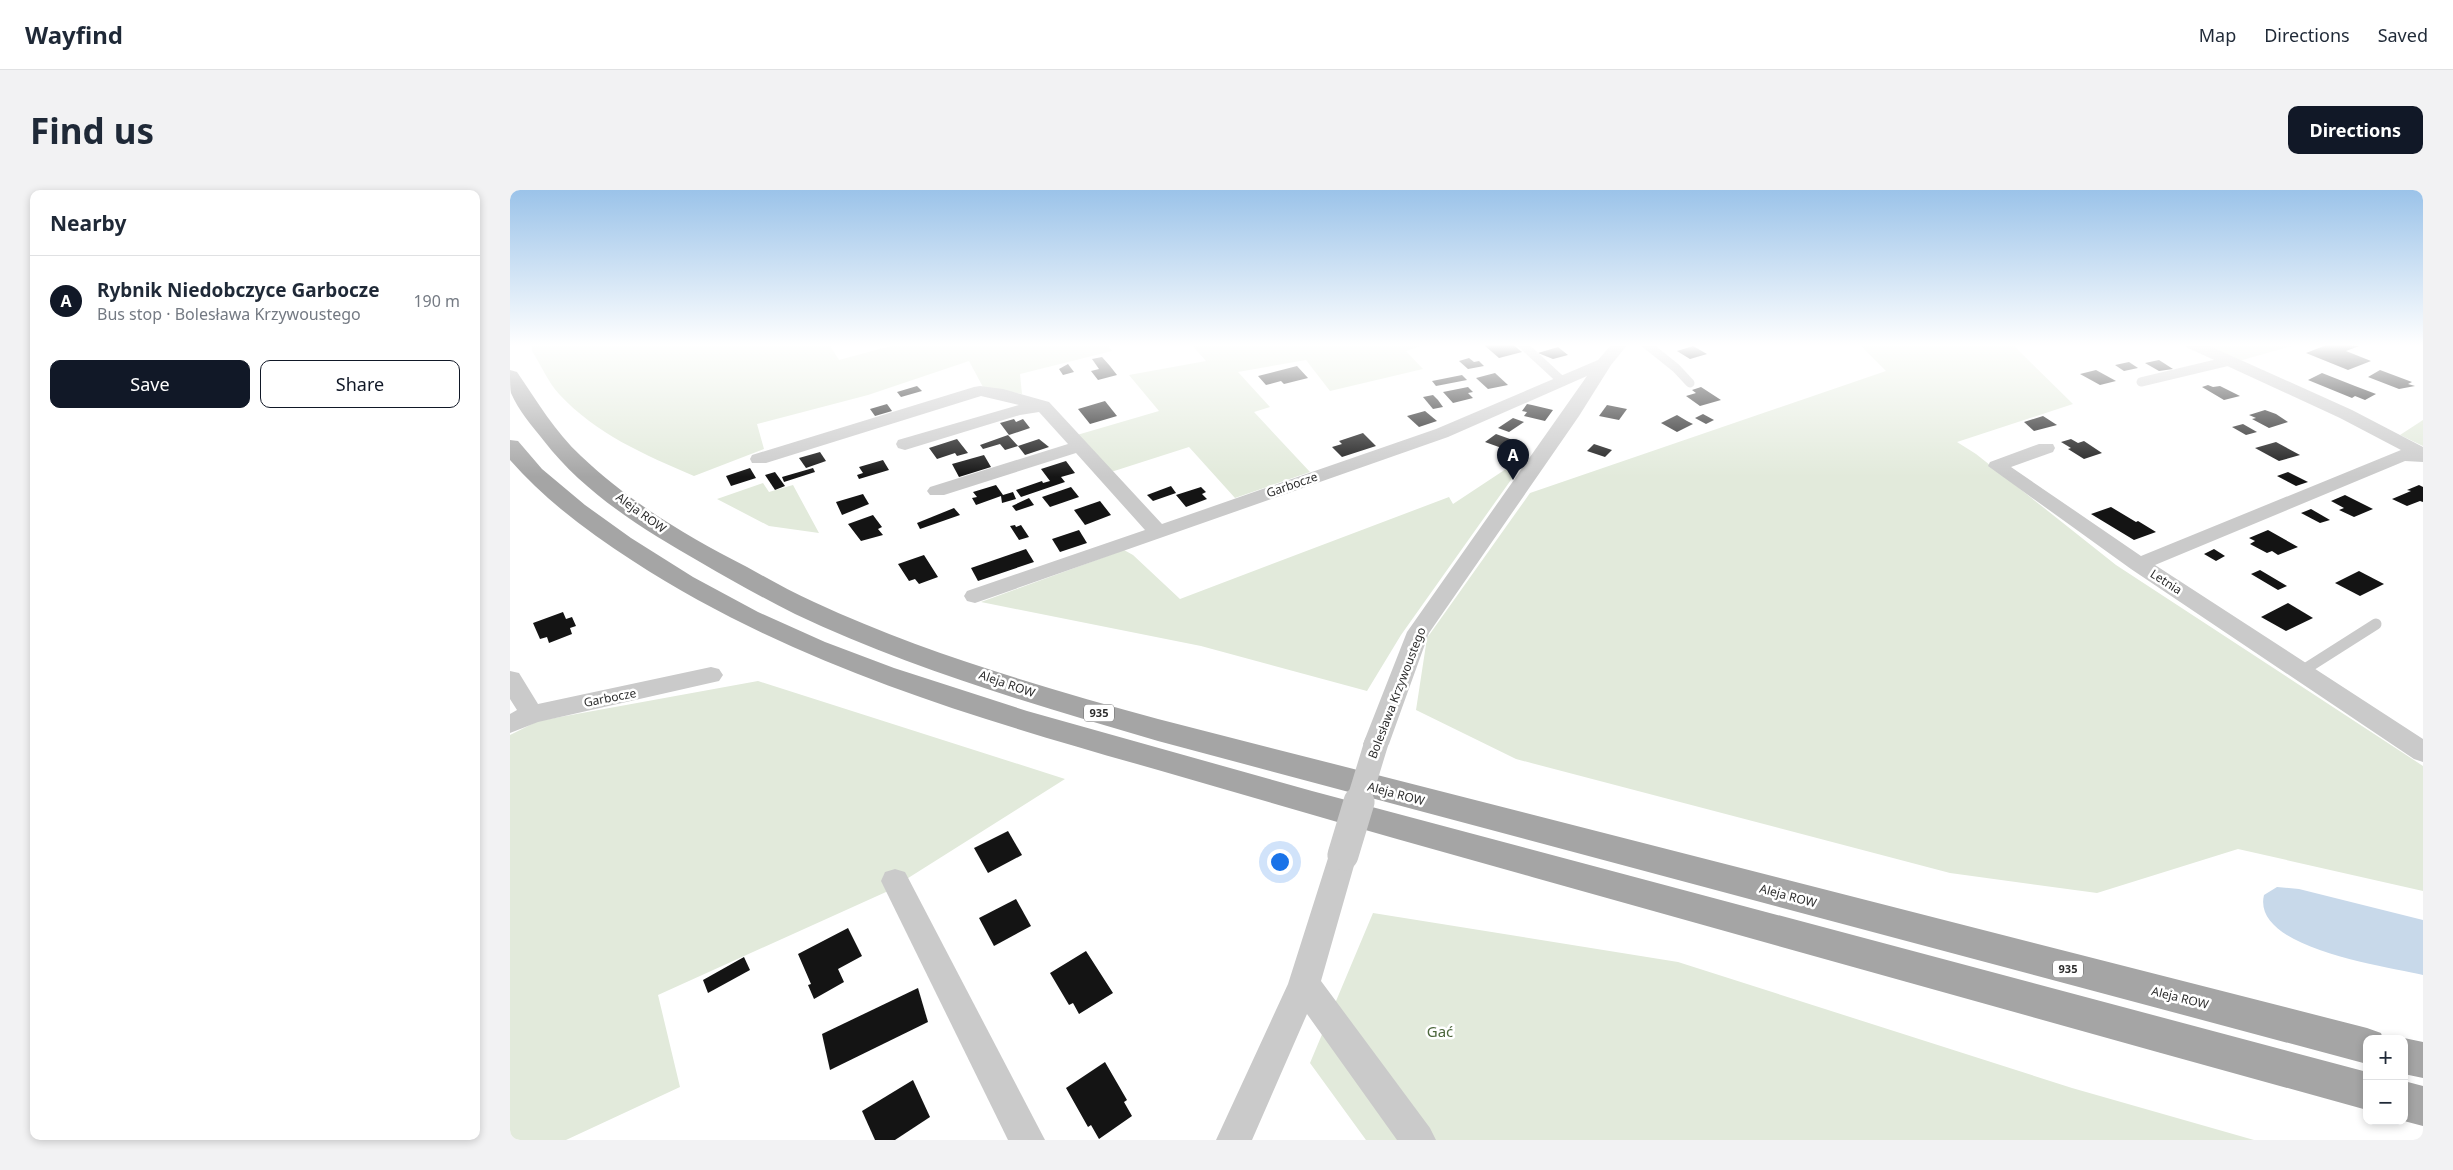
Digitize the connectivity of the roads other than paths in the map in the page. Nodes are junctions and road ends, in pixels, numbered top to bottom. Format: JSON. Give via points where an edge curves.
{"nodes":[{"id":1,"x":518,"y":388,"type":"edge"},
{"id":2,"x":1545,"y":388,"type":"edge"},
{"id":3,"x":1587,"y":388,"type":"edge"},
{"id":4,"x":2289,"y":388,"type":"edge"},
{"id":5,"x":1043,"y":406,"type":"junction"},
{"id":6,"x":905,"y":444,"type":"dead end"},
{"id":7,"x":510,"y":446,"type":"edge"},
{"id":8,"x":1081,"y":446,"type":"junction"},
{"id":9,"x":2046,"y":448,"type":"dead end"},
{"id":10,"x":2423,"y":455,"type":"edge"},
{"id":11,"x":759,"y":459,"type":"dead end"},
{"id":12,"x":937,"y":491,"type":"dead end"},
{"id":13,"x":1157,"y":531,"type":"junction"},
{"id":14,"x":2139,"y":564,"type":"junction"},
{"id":15,"x":975,"y":596,"type":"dead end"},
{"id":16,"x":2376,"y":624,"type":"dead end"},
{"id":17,"x":2302,"y":671,"type":"junction"},
{"id":18,"x":711,"y":675,"type":"dead end"},
{"id":19,"x":510,"y":679,"type":"edge"},
{"id":20,"x":521,"y":719,"type":"edge"},
{"id":21,"x":2423,"y":752,"type":"edge"},
{"id":22,"x":895,"y":881,"type":"dead end"},
{"id":23,"x":1304,"y":984,"type":"junction"},
{"id":24,"x":2363,"y":1045,"type":"edge"},
{"id":25,"x":2408,"y":1057,"type":"edge"},
{"id":26,"x":2423,"y":1060,"type":"edge"},
{"id":27,"x":2363,"y":1090,"type":"edge"},
{"id":28,"x":2408,"y":1102,"type":"edge"},
{"id":29,"x":2423,"y":1106,"type":"edge"},
{"id":30,"x":1027,"y":1140,"type":"edge"},
{"id":31,"x":1234,"y":1140,"type":"edge"},
{"id":32,"x":1418,"y":1140,"type":"edge"}],
"edges":[{"from":1,"to":24,"type":"main road","name":"Aleja ROW","number":"935","via":[[542,425],[573,461],[645,519],[710,559],[813,612],[920,654],[1057,701],[1158,730]]},
{"from":2,"to":13,"type":"street","name":"Garbocze","via":[[1442,433]]},
{"from":3,"to":23,"type":"street","name":"Bolesława Krzywoustego","bridge":true,"via":[[1418,632],[1376,744]]},
{"from":4,"to":10,"type":"street"},
{"from":5,"to":6,"type":"street","via":[[1018,410]]},
{"from":5,"to":8,"type":"street"},
{"from":5,"to":11,"type":"street","via":[[1003,394],[980,392]]},
{"from":7,"to":27,"type":"main road","number":"935","via":[[525,466],[584,517],[648,561],[735,612],[813,648],[902,683],[1348,813]]},
{"from":8,"to":12,"type":"street"},
{"from":8,"to":13,"type":"street"},
{"from":9,"to":14,"type":"street","via":[[1997,466]]},
{"from":10,"to":14,"type":"street","name":"Letnia","via":[[2402,455]]},
{"from":13,"to":15,"type":"street","name":"Garbocze"},
{"from":14,"to":17,"type":"street","name":"Letnia"},
{"from":16,"to":17,"type":"lane"},
{"from":17,"to":21,"type":"street","name":"Letnia"},
{"from":18,"to":20,"type":"street","name":"Garbocze"},
{"from":19,"to":20,"type":"street"},
{"from":22,"to":30,"type":"street"},
{"from":23,"to":31,"type":"street","name":"Bolesława Krzywoustego"},
{"from":23,"to":32,"type":"street"},
{"from":25,"to":26,"type":"main road"},
{"from":28,"to":29,"type":"main road"}]}
